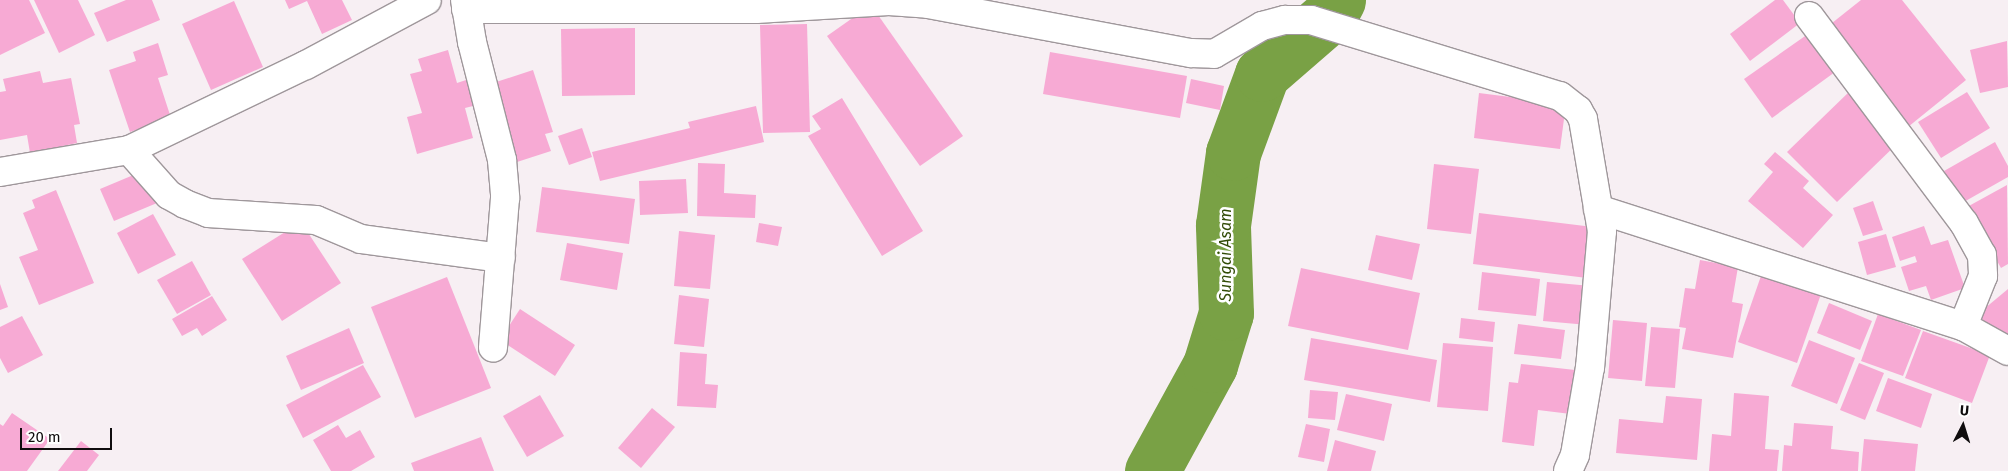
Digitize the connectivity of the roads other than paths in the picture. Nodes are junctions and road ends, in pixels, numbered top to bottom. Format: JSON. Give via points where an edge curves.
{"nodes":[{"id":1,"x":427,"y":0,"type":"edge"},
{"id":2,"x":889,"y":0,"type":"edge"},
{"id":3,"x":465,"y":5,"type":"edge"},
{"id":4,"x":1809,"y":16,"type":"dead end"},
{"id":5,"x":129,"y":150,"type":"junction"},
{"id":6,"x":0,"y":172,"type":"edge"},
{"id":7,"x":1598,"y":209,"type":"junction"},
{"id":8,"x":500,"y":258,"type":"junction"},
{"id":9,"x":1963,"y":326,"type":"junction"},
{"id":10,"x":493,"y":348,"type":"dead end"},
{"id":11,"x":2008,"y":351,"type":"edge"},
{"id":12,"x":1568,"y":471,"type":"edge"}],
"edges":[{"from":1,"to":5,"type":"street","via":[[306,65]]},
{"from":2,"to":3,"type":"street","via":[[756,9]]},
{"from":2,"to":7,"type":"street","via":[[938,6],[1191,53],[1214,54],[1262,26],[1285,20],[1312,20],[1560,96],[1578,110],[1583,120]]},
{"from":3,"to":8,"type":"street","via":[[502,160],[505,198]]},
{"from":4,"to":9,"type":"street","via":[[1964,223],[1982,255],[1983,276]]},
{"from":5,"to":6,"type":"street"},
{"from":5,"to":8,"type":"street","via":[[169,195],[208,213],[316,220],[361,239]]},
{"from":7,"to":9,"type":"street"},
{"from":7,"to":12,"type":"street","via":[[1602,231],[1590,367],[1576,455]]},
{"from":8,"to":10,"type":"street"},
{"from":9,"to":11,"type":"street"}]}
